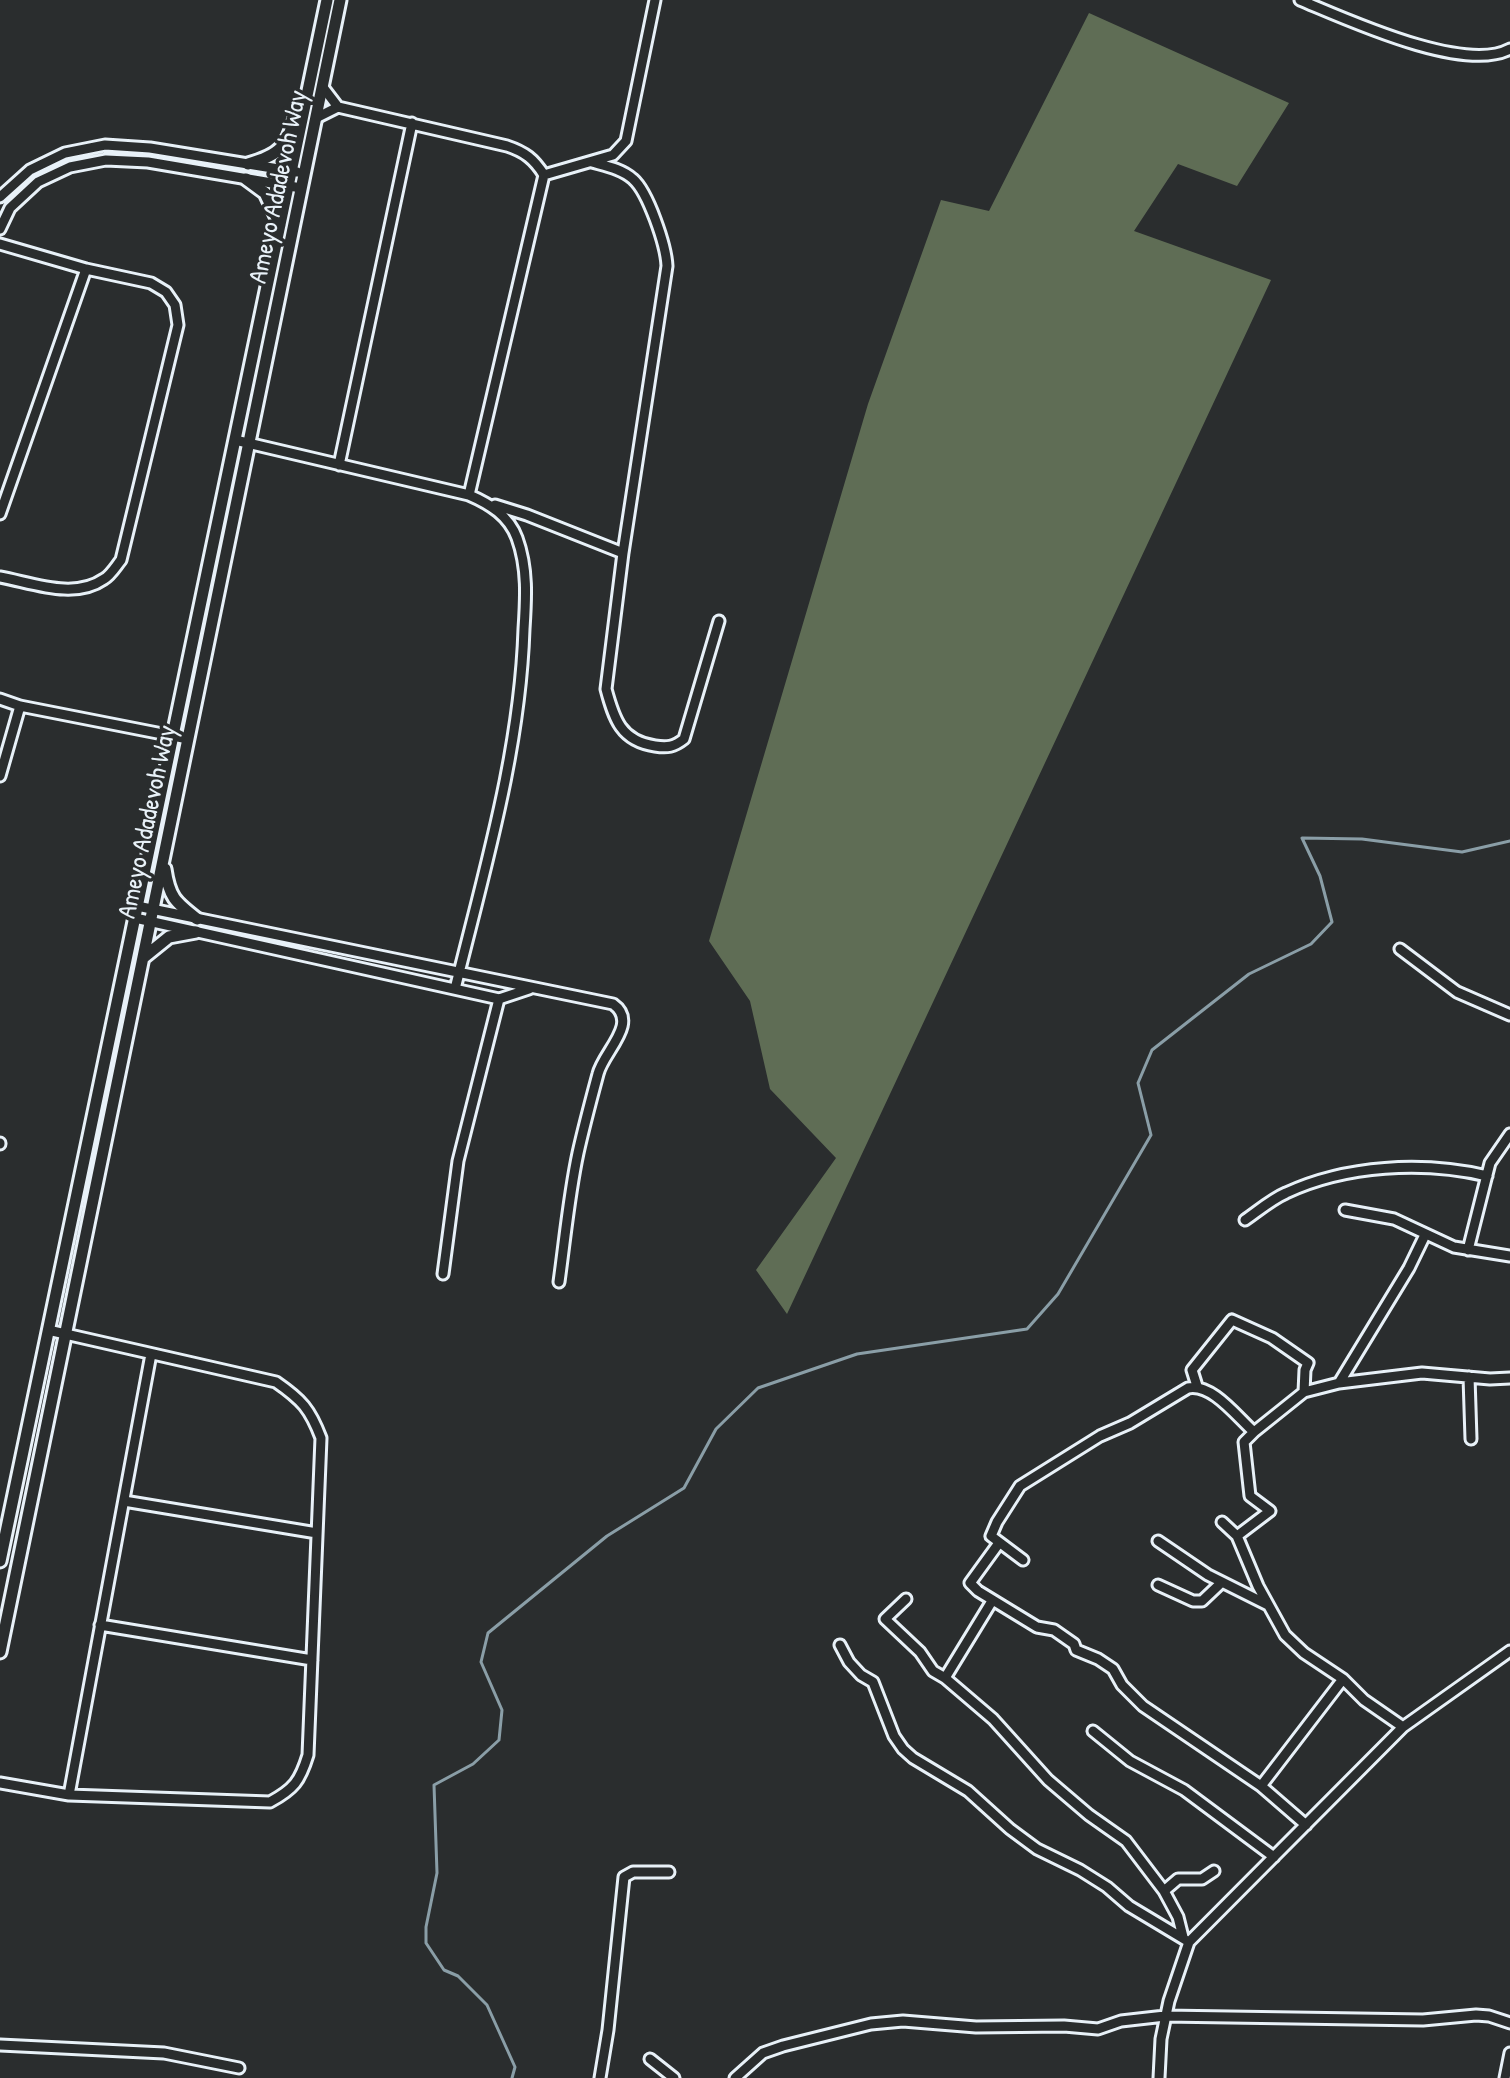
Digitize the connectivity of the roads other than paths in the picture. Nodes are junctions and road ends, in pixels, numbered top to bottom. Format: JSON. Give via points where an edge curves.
{"nodes":[{"id":1,"x":327,"y":0,"type":"edge"},
{"id":2,"x":340,"y":0,"type":"edge"},
{"id":3,"x":655,"y":0,"type":"edge"},
{"id":4,"x":1300,"y":0,"type":"edge"},
{"id":5,"x":1510,"y":49,"type":"edge"},
{"id":6,"x":311,"y":77,"type":"junction"},
{"id":7,"x":322,"y":86,"type":"junction"},
{"id":8,"x":338,"y":107,"type":"junction"},
{"id":9,"x":316,"y":118,"type":"junction"},
{"id":10,"x":412,"y":123,"type":"junction"},
{"id":11,"x":592,"y":162,"type":"junction"},
{"id":12,"x":248,"y":164,"type":"junction"},
{"id":13,"x":291,"y":172,"type":"junction"},
{"id":14,"x":304,"y":174,"type":"junction"},
{"id":15,"x":544,"y":175,"type":"junction"},
{"id":16,"x":246,"y":179,"type":"junction"},
{"id":17,"x":288,"y":186,"type":"junction"},
{"id":18,"x":301,"y":188,"type":"junction"},
{"id":19,"x":0,"y":197,"type":"edge"},
{"id":20,"x":280,"y":227,"type":"junction"},
{"id":21,"x":0,"y":229,"type":"edge"},
{"id":22,"x":0,"y":244,"type":"edge"},
{"id":23,"x":86,"y":269,"type":"junction"},
{"id":24,"x":235,"y":440,"type":"junction"},
{"id":25,"x":249,"y":444,"type":"junction"},
{"id":26,"x":339,"y":465,"type":"junction"},
{"id":27,"x":469,"y":495,"type":"junction"},
{"id":28,"x":490,"y":504,"type":"junction"},
{"id":29,"x":0,"y":514,"type":"edge"},
{"id":30,"x":623,"y":553,"type":"junction"},
{"id":31,"x":0,"y":577,"type":"edge"},
{"id":32,"x":719,"y":621,"type":"dead end"},
{"id":33,"x":0,"y":699,"type":"edge"},
{"id":34,"x":20,"y":706,"type":"junction"},
{"id":35,"x":173,"y":736,"type":"junction"},
{"id":36,"x":188,"y":739,"type":"junction"},
{"id":37,"x":0,"y":776,"type":"edge"},
{"id":38,"x":163,"y":860,"type":"junction"},
{"id":39,"x":136,"y":912,"type":"junction"},
{"id":40,"x":152,"y":916,"type":"junction"},
{"id":41,"x":197,"y":919,"type":"junction"},
{"id":42,"x":196,"y":932,"type":"junction"},
{"id":43,"x":1400,"y":949,"type":"dead end"},
{"id":44,"x":143,"y":959,"type":"junction"},
{"id":45,"x":459,"y":974,"type":"junction"},
{"id":46,"x":533,"y":987,"type":"junction"},
{"id":47,"x":455,"y":989,"type":"junction"},
{"id":48,"x":499,"y":999,"type":"junction"},
{"id":49,"x":1510,"y":1015,"type":"edge"},
{"id":50,"x":1510,"y":1134,"type":"edge"},
{"id":51,"x":1498,"y":1150,"type":"junction"},
{"id":52,"x":1510,"y":1151,"type":"edge"},
{"id":53,"x":1487,"y":1176,"type":"junction"},
{"id":54,"x":1345,"y":1210,"type":"dead end"},
{"id":55,"x":1245,"y":1220,"type":"dead end"},
{"id":56,"x":1425,"y":1235,"type":"junction"},
{"id":57,"x":1468,"y":1250,"type":"junction"},
{"id":58,"x":1510,"y":1256,"type":"edge"},
{"id":59,"x":443,"y":1274,"type":"dead end"},
{"id":60,"x":559,"y":1282,"type":"dead end"},
{"id":61,"x":48,"y":1330,"type":"junction"},
{"id":62,"x":65,"y":1334,"type":"junction"},
{"id":63,"x":151,"y":1354,"type":"junction"},
{"id":64,"x":1469,"y":1377,"type":"junction"},
{"id":65,"x":1510,"y":1378,"type":"edge"},
{"id":66,"x":1339,"y":1383,"type":"junction"},
{"id":67,"x":1197,"y":1386,"type":"junction"},
{"id":68,"x":1304,"y":1392,"type":"junction"},
{"id":69,"x":1254,"y":1432,"type":"junction"},
{"id":70,"x":1471,"y":1439,"type":"dead end"},
{"id":71,"x":124,"y":1501,"type":"junction"},
{"id":72,"x":1222,"y":1522,"type":"dead end"},
{"id":73,"x":317,"y":1533,"type":"junction"},
{"id":74,"x":1237,"y":1536,"type":"junction"},
{"id":75,"x":1158,"y":1541,"type":"dead end"},
{"id":76,"x":999,"y":1543,"type":"junction"},
{"id":77,"x":1,"y":1550,"type":"edge"},
{"id":78,"x":1023,"y":1560,"type":"dead end"},
{"id":79,"x":0,"y":1561,"type":"edge"},
{"id":80,"x":1221,"y":1583,"type":"junction"},
{"id":81,"x":1158,"y":1585,"type":"dead end"},
{"id":82,"x":906,"y":1599,"type":"dead end"},
{"id":83,"x":5,"y":1600,"type":"edge"},
{"id":84,"x":992,"y":1601,"type":"junction"},
{"id":85,"x":1268,"y":1605,"type":"junction"},
{"id":86,"x":4,"y":1614,"type":"edge"},
{"id":87,"x":100,"y":1625,"type":"junction"},
{"id":88,"x":840,"y":1645,"type":"dead end"},
{"id":89,"x":1510,"y":1651,"type":"edge"},
{"id":90,"x":0,"y":1652,"type":"edge"},
{"id":91,"x":312,"y":1660,"type":"junction"},
{"id":92,"x":945,"y":1678,"type":"junction"},
{"id":93,"x":1343,"y":1679,"type":"junction"},
{"id":94,"x":1403,"y":1727,"type":"junction"},
{"id":95,"x":1093,"y":1731,"type":"dead end"},
{"id":96,"x":0,"y":1783,"type":"edge"},
{"id":97,"x":1261,"y":1786,"type":"junction"},
{"id":98,"x":69,"y":1795,"type":"junction"},
{"id":99,"x":1306,"y":1825,"type":"junction"},
{"id":100,"x":1274,"y":1857,"type":"junction"},
{"id":101,"x":1214,"y":1871,"type":"dead end"},
{"id":102,"x":669,"y":1872,"type":"dead end"},
{"id":103,"x":1164,"y":1891,"type":"junction"},
{"id":104,"x":1186,"y":1939,"type":"junction"},
{"id":105,"x":1165,"y":2016,"type":"junction"},
{"id":106,"x":1510,"y":2023,"type":"edge"},
{"id":107,"x":0,"y":2045,"type":"edge"},
{"id":108,"x":1510,"y":2053,"type":"edge"},
{"id":109,"x":650,"y":2059,"type":"dead end"},
{"id":110,"x":239,"y":2068,"type":"dead end"},
{"id":111,"x":600,"y":2078,"type":"edge"},
{"id":112,"x":674,"y":2078,"type":"edge"},
{"id":113,"x":735,"y":2078,"type":"edge"},
{"id":114,"x":1159,"y":2078,"type":"edge"},
{"id":115,"x":1505,"y":2078,"type":"edge"}],
"edges":[{"from":1,"to":6,"type":"street","name":"Ameyo Adadevoh Way"},
{"from":2,"to":7,"type":"street","name":"Ameyo Adadevoh Way"},
{"from":3,"to":11,"type":"street","via":[[626,141],[613,155]]},
{"from":4,"to":5,"type":"street","via":[[1436,50],[1501,54]]},
{"from":6,"to":12,"type":"street","via":[[281,150]]},
{"from":6,"to":13,"type":"street","name":"Ameyo Adadevoh Way"},
{"from":7,"to":8,"type":"street"},
{"from":7,"to":9,"type":"street","name":"Ameyo Adadevoh Way"},
{"from":8,"to":9,"type":"street"},
{"from":8,"to":10,"type":"street"},
{"from":9,"to":14,"type":"street","name":"Ameyo Adadevoh Way"},
{"from":10,"to":15,"type":"street","via":[[524,152]]},
{"from":10,"to":26,"type":"street"},
{"from":11,"to":15,"type":"street"},
{"from":11,"to":30,"type":"street","via":[[621,170],[641,188],[667,266]]},
{"from":12,"to":13,"type":"street"},
{"from":12,"to":19,"type":"street","via":[[105,145],[65,153],[30,170]]},
{"from":13,"to":14,"type":"street"},
{"from":13,"to":17,"type":"street","name":"Ameyo Adadevoh Way"},
{"from":14,"to":18,"type":"street","name":"Ameyo Adadevoh Way"},
{"from":15,"to":27,"type":"street"},
{"from":16,"to":17,"type":"street"},
{"from":16,"to":20,"type":"street","via":[[265,193]]},
{"from":16,"to":21,"type":"street","via":[[134,161],[70,167],[38,182],[10,208]]},
{"from":17,"to":18,"type":"street"},
{"from":17,"to":20,"type":"street","name":"Ameyo Adadevoh Way"},
{"from":18,"to":25,"type":"street","name":"Ameyo Adadevoh Way"},
{"from":20,"to":24,"type":"street","name":"Ameyo Adadevoh Way"},
{"from":22,"to":23,"type":"street"},
{"from":23,"to":29,"type":"street"},
{"from":23,"to":31,"type":"street","via":[[151,283],[166,292],[175,305],[178,325],[121,560],[106,578],[86,587],[63,590]]},
{"from":24,"to":25,"type":"street"},
{"from":24,"to":35,"type":"street","name":"Ameyo Adadevoh Way"},
{"from":25,"to":26,"type":"street"},
{"from":25,"to":36,"type":"street","name":"Ameyo Adadevoh Way"},
{"from":26,"to":27,"type":"street"},
{"from":27,"to":28,"type":"street"},
{"from":28,"to":30,"type":"street"},
{"from":28,"to":45,"type":"street","via":[[517,537],[525,570],[523,656],[509,767]]},
{"from":30,"to":32,"type":"street","via":[[606,689],[624,733],[639,744],[667,748],[684,739]]},
{"from":33,"to":34,"type":"street"},
{"from":34,"to":35,"type":"street"},
{"from":34,"to":37,"type":"street"},
{"from":35,"to":36,"type":"street"},
{"from":35,"to":39,"type":"street","name":"Ameyo Adadevoh Way"},
{"from":36,"to":38,"type":"street","name":"Ameyo Adadevoh Way"},
{"from":38,"to":40,"type":"street","name":"Ameyo Adadevoh Way"},
{"from":38,"to":41,"type":"street","via":[[175,903]]},
{"from":39,"to":40,"type":"street"},
{"from":39,"to":61,"type":"street","name":"Ameyo Adadevoh Way"},
{"from":40,"to":41,"type":"street"},
{"from":40,"to":42,"type":"street"},
{"from":40,"to":44,"type":"street","name":"Ameyo Adadevoh Way"},
{"from":41,"to":45,"type":"street"},
{"from":42,"to":44,"type":"street","via":[[169,937]]},
{"from":42,"to":47,"type":"street"},
{"from":43,"to":49,"type":"street","via":[[1457,992]]},
{"from":44,"to":62,"type":"street","name":"Ameyo Adadevoh Way"},
{"from":45,"to":46,"type":"street"},
{"from":45,"to":47,"type":"street"},
{"from":46,"to":48,"type":"street"},
{"from":46,"to":60,"type":"street","via":[[613,1004],[623,1016],[619,1037],[600,1064],[578,1155]]},
{"from":47,"to":48,"type":"street"},
{"from":48,"to":59,"type":"street","via":[[458,1161]]},
{"from":50,"to":51,"type":"street"},
{"from":51,"to":52,"type":"street"},
{"from":51,"to":53,"type":"street"},
{"from":53,"to":55,"type":"street","via":[[1443,1167],[1335,1174],[1285,1193]]},
{"from":53,"to":57,"type":"street"},
{"from":54,"to":56,"type":"street","via":[[1394,1219]]},
{"from":56,"to":57,"type":"street"},
{"from":56,"to":66,"type":"street"},
{"from":57,"to":58,"type":"street"},
{"from":61,"to":62,"type":"street"},
{"from":61,"to":77,"type":"street","name":"Ameyo Adadevoh Way"},
{"from":62,"to":63,"type":"street"},
{"from":62,"to":83,"type":"street","name":"Ameyo Adadevoh Way"},
{"from":63,"to":71,"type":"street"},
{"from":63,"to":73,"type":"street","via":[[276,1382],[310,1411],[321,1438]]},
{"from":64,"to":65,"type":"street"},
{"from":64,"to":66,"type":"street","via":[[1422,1373]]},
{"from":64,"to":70,"type":"street"},
{"from":66,"to":68,"type":"street"},
{"from":67,"to":68,"type":"street","via":[[1192,1370],[1232,1320],[1272,1338],[1308,1363]]},
{"from":67,"to":69,"type":"street"},
{"from":67,"to":76,"type":"street","via":[[1100,1436],[1020,1486],[991,1536]]},
{"from":68,"to":69,"type":"street"},
{"from":69,"to":74,"type":"street","via":[[1244,1442],[1250,1496],[1270,1511]]},
{"from":71,"to":73,"type":"street"},
{"from":71,"to":87,"type":"street"},
{"from":72,"to":74,"type":"street"},
{"from":73,"to":91,"type":"street"},
{"from":74,"to":85,"type":"street"},
{"from":75,"to":80,"type":"street"},
{"from":76,"to":78,"type":"street"},
{"from":76,"to":84,"type":"street","via":[[970,1583]]},
{"from":77,"to":79,"type":"street","name":"Ameyo Adadevoh Way"},
{"from":80,"to":81,"type":"street","via":[[1202,1601]]},
{"from":80,"to":85,"type":"street"},
{"from":82,"to":92,"type":"street","via":[[885,1619]]},
{"from":83,"to":86,"type":"street","name":"Ameyo Adadevoh Way"},
{"from":84,"to":92,"type":"street"},
{"from":84,"to":97,"type":"street","via":[[1037,1627],[1054,1630],[1076,1650],[1113,1669],[1143,1706]]},
{"from":85,"to":93,"type":"street","via":[[1285,1635]]},
{"from":86,"to":90,"type":"street","name":"Ameyo Adadevoh Way"},
{"from":87,"to":91,"type":"street"},
{"from":87,"to":98,"type":"street"},
{"from":88,"to":104,"type":"street","via":[[849,1662],[873,1682],[903,1749],[968,1791],[1037,1849],[1080,1870]]},
{"from":89,"to":94,"type":"street"},
{"from":91,"to":98,"type":"street","via":[[308,1755],[302,1776],[289,1792],[255,1803]]},
{"from":92,"to":103,"type":"street","via":[[993,1719],[1048,1780],[1126,1841]]},
{"from":93,"to":94,"type":"street"},
{"from":93,"to":97,"type":"street"},
{"from":94,"to":99,"type":"street"},
{"from":95,"to":100,"type":"street"},
{"from":96,"to":98,"type":"street"},
{"from":97,"to":99,"type":"street"},
{"from":99,"to":100,"type":"street"},
{"from":100,"to":104,"type":"street"},
{"from":101,"to":103,"type":"street","via":[[1202,1879],[1178,1879]]},
{"from":102,"to":111,"type":"street","via":[[624,1877]]},
{"from":103,"to":104,"type":"street"},
{"from":104,"to":105,"type":"street"},
{"from":105,"to":106,"type":"street","via":[[1423,2020],[1476,2015]]},
{"from":105,"to":113,"type":"street","via":[[1098,2029],[871,2024],[763,2053]]},
{"from":105,"to":114,"type":"street"},
{"from":107,"to":110,"type":"street","via":[[164,2053]]},
{"from":108,"to":115,"type":"street"},
{"from":109,"to":112,"type":"street"}]}
